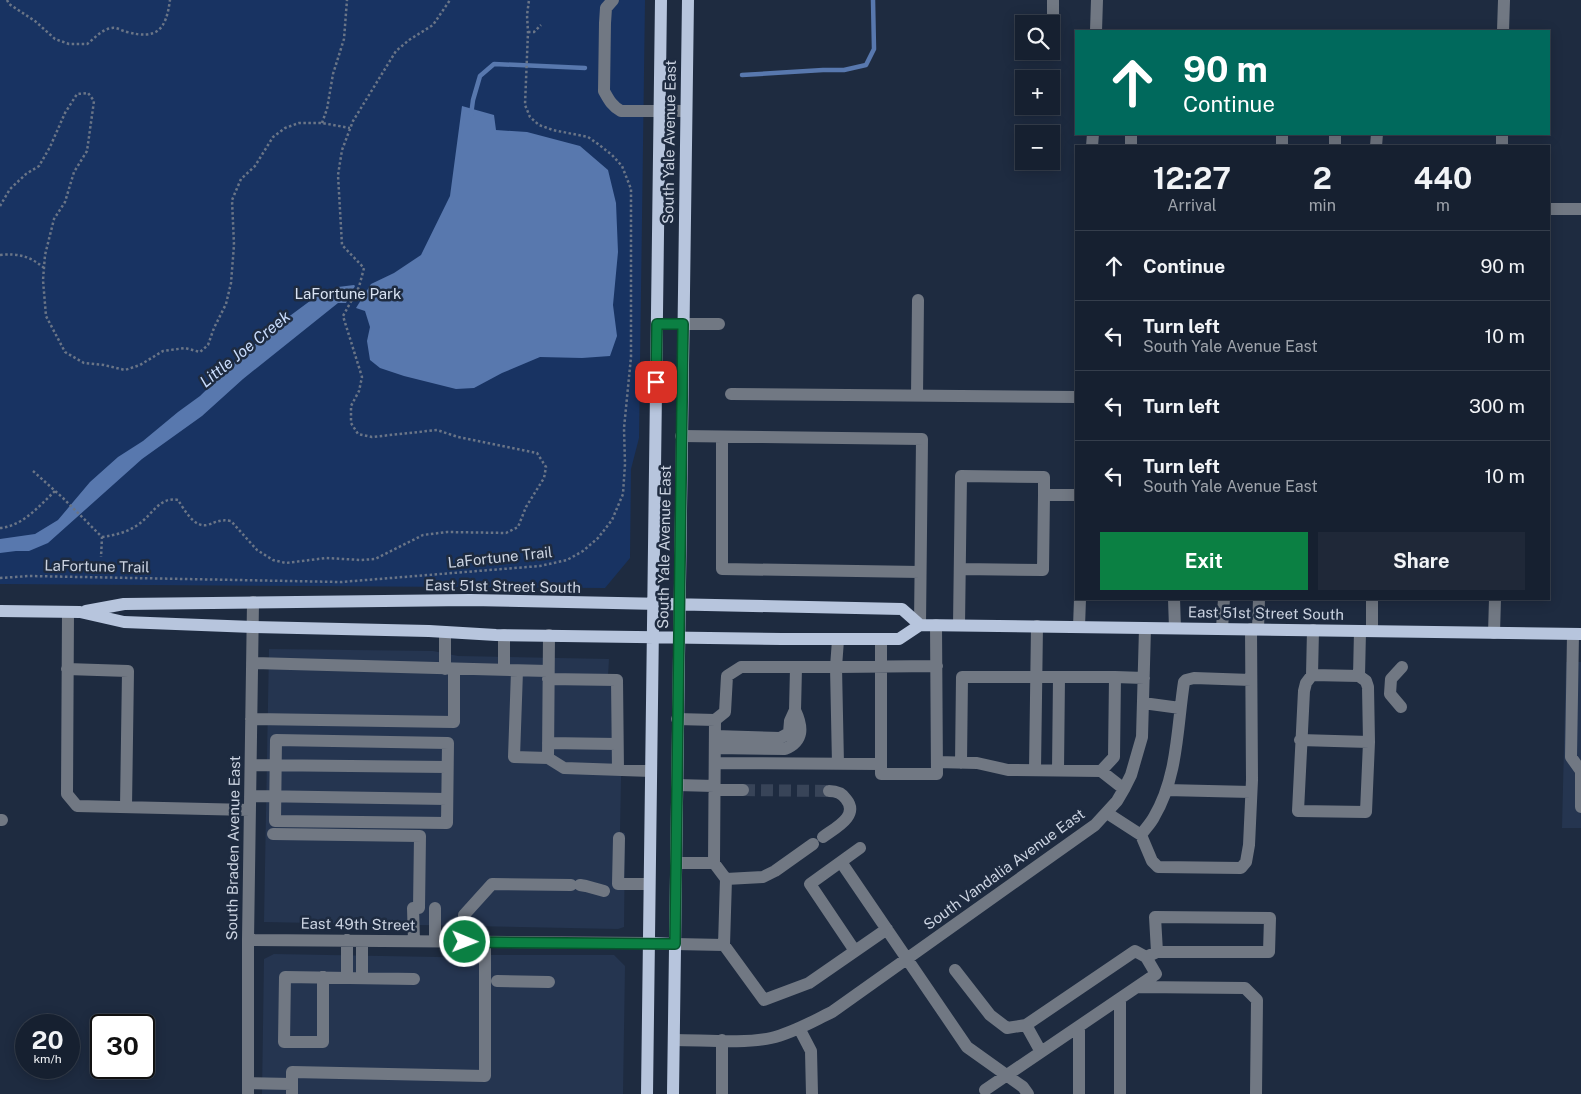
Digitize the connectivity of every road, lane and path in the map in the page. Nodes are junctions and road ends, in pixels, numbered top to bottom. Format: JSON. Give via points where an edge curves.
{"nodes":[{"id":1,"x":7,"y":0,"type":"edge"},
{"id":2,"x":170,"y":0,"type":"edge"},
{"id":3,"x":347,"y":0,"type":"edge"},
{"id":4,"x":450,"y":0,"type":"edge"},
{"id":5,"x":529,"y":0,"type":"edge"},
{"id":6,"x":613,"y":0,"type":"edge"},
{"id":7,"x":661,"y":0,"type":"edge"},
{"id":8,"x":688,"y":0,"type":"edge"},
{"id":9,"x":1053,"y":0,"type":"edge"},
{"id":10,"x":1096,"y":0,"type":"edge"},
{"id":11,"x":1504,"y":0,"type":"edge"},
{"id":12,"x":1053,"y":15,"type":"edge"},
{"id":13,"x":541,"y":25,"type":"dead end"},
{"id":14,"x":1096,"y":30,"type":"edge"},
{"id":15,"x":1504,"y":30,"type":"edge"},
{"id":16,"x":528,"y":32,"type":"junction"},
{"id":17,"x":660,"y":111,"type":"junction"},
{"id":18,"x":686,"y":111,"type":"junction"},
{"id":19,"x":322,"y":122,"type":"junction"},
{"id":20,"x":350,"y":128,"type":"junction"},
{"id":21,"x":0,"y":206,"type":"edge"},
{"id":22,"x":1550,"y":209,"type":"edge"},
{"id":23,"x":1581,"y":210,"type":"edge"},
{"id":24,"x":0,"y":255,"type":"edge"},
{"id":25,"x":44,"y":268,"type":"junction"},
{"id":26,"x":918,"y":300,"type":"dead end"},
{"id":27,"x":657,"y":324,"type":"junction"},
{"id":28,"x":683,"y":324,"type":"junction"},
{"id":29,"x":719,"y":324,"type":"dead end"},
{"id":30,"x":731,"y":394,"type":"dead end"},
{"id":31,"x":918,"y":396,"type":"junction"},
{"id":32,"x":1075,"y":397,"type":"edge"},
{"id":33,"x":682,"y":436,"type":"junction"},
{"id":34,"x":722,"y":437,"type":"junction"},
{"id":35,"x":33,"y":471,"type":"dead end"},
{"id":36,"x":55,"y":491,"type":"junction"},
{"id":37,"x":1044,"y":494,"type":"junction"},
{"id":38,"x":1075,"y":495,"type":"edge"},
{"id":39,"x":0,"y":528,"type":"edge"},
{"id":40,"x":102,"y":537,"type":"junction"},
{"id":41,"x":101,"y":557,"type":"dead end"},
{"id":42,"x":960,"y":570,"type":"junction"},
{"id":43,"x":920,"y":572,"type":"junction"},
{"id":44,"x":0,"y":578,"type":"edge"},
{"id":45,"x":1080,"y":600,"type":"edge"},
{"id":46,"x":1174,"y":600,"type":"edge"},
{"id":47,"x":1224,"y":600,"type":"edge"},
{"id":48,"x":1259,"y":600,"type":"edge"},
{"id":49,"x":1372,"y":600,"type":"edge"},
{"id":50,"x":1495,"y":600,"type":"edge"},
{"id":51,"x":253,"y":602,"type":"junction"},
{"id":52,"x":653,"y":604,"type":"junction"},
{"id":53,"x":679,"y":605,"type":"junction"},
{"id":54,"x":0,"y":611,"type":"edge"},
{"id":55,"x":74,"y":612,"type":"junction"},
{"id":56,"x":920,"y":624,"type":"junction"},
{"id":57,"x":936,"y":625,"type":"junction"},
{"id":58,"x":959,"y":625,"type":"junction"},
{"id":59,"x":1037,"y":626,"type":"junction"},
{"id":60,"x":253,"y":627,"type":"junction"},
{"id":61,"x":1079,"y":627,"type":"junction"},
{"id":62,"x":1145,"y":628,"type":"junction"},
{"id":63,"x":1175,"y":628,"type":"junction"},
{"id":64,"x":1222,"y":628,"type":"junction"},
{"id":65,"x":1254,"y":629,"type":"junction"},
{"id":66,"x":1313,"y":630,"type":"junction"},
{"id":67,"x":1366,"y":631,"type":"junction"},
{"id":68,"x":444,"y":632,"type":"junction"},
{"id":69,"x":1494,"y":633,"type":"junction"},
{"id":70,"x":1577,"y":634,"type":"edge"},
{"id":71,"x":504,"y":635,"type":"junction"},
{"id":72,"x":549,"y":635,"type":"junction"},
{"id":73,"x":653,"y":637,"type":"junction"},
{"id":74,"x":679,"y":637,"type":"junction"},
{"id":75,"x":882,"y":639,"type":"junction"},
{"id":76,"x":838,"y":640,"type":"junction"},
{"id":77,"x":252,"y":663,"type":"junction"},
{"id":78,"x":881,"y":666,"type":"junction"},
{"id":79,"x":937,"y":666,"type":"junction"},
{"id":80,"x":1402,"y":667,"type":"dead end"},
{"id":81,"x":796,"y":668,"type":"junction"},
{"id":82,"x":836,"y":668,"type":"junction"},
{"id":83,"x":67,"y":669,"type":"junction"},
{"id":84,"x":454,"y":669,"type":"junction"},
{"id":85,"x":504,"y":670,"type":"junction"},
{"id":86,"x":517,"y":671,"type":"junction"},
{"id":87,"x":548,"y":675,"type":"junction"},
{"id":88,"x":1312,"y":675,"type":"junction"},
{"id":89,"x":1359,"y":676,"type":"junction"},
{"id":90,"x":1036,"y":677,"type":"junction"},
{"id":91,"x":1059,"y":677,"type":"junction"},
{"id":92,"x":1115,"y":677,"type":"junction"},
{"id":93,"x":1144,"y":678,"type":"junction"},
{"id":94,"x":1251,"y":680,"type":"junction"},
{"id":95,"x":1143,"y":703,"type":"junction"},
{"id":96,"x":1401,"y":707,"type":"dead end"},
{"id":97,"x":1180,"y":708,"type":"junction"},
{"id":98,"x":251,"y":718,"type":"junction"},
{"id":99,"x":677,"y":719,"type":"junction"},
{"id":100,"x":715,"y":720,"type":"junction"},
{"id":101,"x":1300,"y":740,"type":"junction"},
{"id":102,"x":715,"y":742,"type":"junction"},
{"id":103,"x":1369,"y":742,"type":"junction"},
{"id":104,"x":548,"y":743,"type":"junction"},
{"id":105,"x":617,"y":744,"type":"junction"},
{"id":106,"x":548,"y":758,"type":"junction"},
{"id":107,"x":937,"y":762,"type":"junction"},
{"id":108,"x":714,"y":763,"type":"junction"},
{"id":109,"x":961,"y":763,"type":"junction"},
{"id":110,"x":838,"y":764,"type":"junction"},
{"id":111,"x":881,"y":764,"type":"junction"},
{"id":112,"x":250,"y":765,"type":"junction"},
{"id":113,"x":276,"y":765,"type":"junction"},
{"id":114,"x":447,"y":767,"type":"junction"},
{"id":115,"x":618,"y":770,"type":"junction"},
{"id":116,"x":1035,"y":770,"type":"junction"},
{"id":117,"x":1058,"y":770,"type":"junction"},
{"id":118,"x":651,"y":771,"type":"junction"},
{"id":119,"x":1101,"y":771,"type":"junction"},
{"id":120,"x":677,"y":785,"type":"junction"},
{"id":121,"x":714,"y":788,"type":"junction"},
{"id":122,"x":1124,"y":789,"type":"junction"},
{"id":123,"x":743,"y":790,"type":"tunnel mouth"},
{"id":124,"x":1166,"y":790,"type":"junction"},
{"id":125,"x":829,"y":791,"type":"tunnel mouth"},
{"id":126,"x":1252,"y":792,"type":"junction"},
{"id":127,"x":250,"y":796,"type":"junction"},
{"id":128,"x":275,"y":796,"type":"junction"},
{"id":129,"x":447,"y":800,"type":"junction"},
{"id":130,"x":126,"y":807,"type":"junction"},
{"id":131,"x":1581,"y":807,"type":"edge"},
{"id":132,"x":250,"y":810,"type":"junction"},
{"id":133,"x":1106,"y":812,"type":"junction"},
{"id":134,"x":273,"y":834,"type":"dead end"},
{"id":135,"x":1141,"y":835,"type":"junction"},
{"id":136,"x":619,"y":838,"type":"dead end"},
{"id":137,"x":860,"y":848,"type":"dead end"},
{"id":138,"x":841,"y":862,"type":"junction"},
{"id":139,"x":676,"y":863,"type":"junction"},
{"id":140,"x":714,"y":863,"type":"junction"},
{"id":141,"x":726,"y":879,"type":"junction"},
{"id":142,"x":650,"y":884,"type":"junction"},
{"id":143,"x":604,"y":891,"type":"dead end"},
{"id":144,"x":435,"y":908,"type":"dead end"},
{"id":145,"x":887,"y":928,"type":"junction"},
{"id":146,"x":248,"y":940,"type":"junction"},
{"id":147,"x":347,"y":940,"type":"junction"},
{"id":148,"x":362,"y":941,"type":"junction"},
{"id":149,"x":414,"y":941,"type":"junction"},
{"id":150,"x":435,"y":941,"type":"junction"},
{"id":151,"x":465,"y":942,"type":"junction"},
{"id":152,"x":485,"y":942,"type":"junction"},
{"id":153,"x":649,"y":943,"type":"junction"},
{"id":154,"x":675,"y":944,"type":"junction"},
{"id":155,"x":724,"y":945,"type":"junction"},
{"id":156,"x":855,"y":951,"type":"junction"},
{"id":157,"x":1152,"y":955,"type":"junction"},
{"id":158,"x":908,"y":959,"type":"junction"},
{"id":159,"x":955,"y":970,"type":"dead end"},
{"id":160,"x":322,"y":977,"type":"junction"},
{"id":161,"x":347,"y":978,"type":"junction"},
{"id":162,"x":362,"y":978,"type":"junction"},
{"id":163,"x":414,"y":979,"type":"dead end"},
{"id":164,"x":496,"y":981,"type":"dead end"},
{"id":165,"x":549,"y":982,"type":"dead end"},
{"id":166,"x":1138,"y":987,"type":"junction"},
{"id":167,"x":1120,"y":999,"type":"junction"},
{"id":168,"x":1026,"y":1025,"type":"junction"},
{"id":169,"x":1079,"y":1027,"type":"junction"},
{"id":170,"x":799,"y":1028,"type":"junction"},
{"id":171,"x":674,"y":1040,"type":"junction"},
{"id":172,"x":722,"y":1040,"type":"junction"},
{"id":173,"x":1041,"y":1052,"type":"junction"},
{"id":174,"x":1007,"y":1075,"type":"junction"},
{"id":175,"x":248,"y":1089,"type":"edge"},
{"id":176,"x":292,"y":1089,"type":"edge"},
{"id":177,"x":985,"y":1090,"type":"dead end"},
{"id":178,"x":647,"y":1094,"type":"edge"},
{"id":179,"x":673,"y":1094,"type":"edge"},
{"id":180,"x":722,"y":1094,"type":"edge"},
{"id":181,"x":812,"y":1094,"type":"edge"},
{"id":182,"x":1028,"y":1094,"type":"edge"},
{"id":183,"x":1079,"y":1094,"type":"edge"},
{"id":184,"x":1120,"y":1094,"type":"edge"},
{"id":185,"x":1256,"y":1094,"type":"edge"}],
"edges":[{"from":1,"to":2,"type":"path","via":[[55,39],[69,44],[87,44],[104,30],[114,27],[149,35],[160,30],[168,16]]},
{"from":3,"to":19,"type":"path","via":[[344,39]]},
{"from":4,"to":20,"type":"path","via":[[433,24],[396,51]]},
{"from":5,"to":16,"type":"path","name":"LaFortune Trail"},
{"from":6,"to":17,"type":"street","via":[[606,8],[604,91],[614,108],[621,112]]},
{"from":7,"to":17,"type":"main road","name":"South Yale Avenue East"},
{"from":8,"to":18,"type":"main road","name":"South Yale Avenue East"},
{"from":9,"to":12,"type":"street"},
{"from":10,"to":14,"type":"street"},
{"from":11,"to":15,"type":"street"},
{"from":13,"to":16,"type":"path","via":[[534,32]]},
{"from":16,"to":44,"type":"path","name":"LaFortune Trail","via":[[525,106],[530,118],[553,130],[588,137],[598,144],[622,166],[631,189],[631,358],[624,428],[625,464],[622,494],[612,520],[598,538],[567,560],[540,566],[341,582]]},
{"from":17,"to":18,"type":"street"},
{"from":17,"to":27,"type":"main road","name":"South Yale Avenue East"},
{"from":18,"to":28,"type":"main road","name":"South Yale Avenue East"},
{"from":19,"to":20,"type":"path"},
{"from":19,"to":25,"type":"path","via":[[285,128],[273,137],[255,166],[241,179],[232,200],[232,283],[208,345],[200,352],[185,348],[163,351],[125,370],[84,364],[65,352],[46,316]]},
{"from":20,"to":40,"type":"path","via":[[338,175],[342,245],[364,268],[359,287],[343,316],[362,377],[351,406],[351,423],[358,434],[372,437],[437,430],[537,453],[546,467],[544,478],[518,527],[506,533],[423,535],[375,559],[326,558],[286,563],[273,560],[257,550],[231,521],[199,525],[178,500],[171,498],[140,524],[120,534]]},
{"from":21,"to":25,"type":"path","via":[[10,189],[39,166],[77,94],[88,93],[94,101],[87,151],[74,172],[64,202],[54,219]]},
{"from":22,"to":23,"type":"street"},
{"from":24,"to":25,"type":"path","via":[[22,254]]},
{"from":26,"to":31,"type":"street"},
{"from":27,"to":28,"type":"street"},
{"from":27,"to":52,"type":"main road","name":"South Yale Avenue East"},
{"from":28,"to":29,"type":"street"},
{"from":28,"to":33,"type":"main road","name":"South Yale Avenue East"},
{"from":30,"to":31,"type":"street"},
{"from":31,"to":32,"type":"street"},
{"from":33,"to":34,"type":"street"},
{"from":33,"to":53,"type":"main road","name":"South Yale Avenue East"},
{"from":34,"to":43,"type":"street","via":[[722,569]]},
{"from":34,"to":43,"type":"street","via":[[922,439]]},
{"from":35,"to":36,"type":"path"},
{"from":36,"to":39,"type":"path","via":[[20,522]]},
{"from":36,"to":40,"type":"path"},
{"from":37,"to":38,"type":"street"},
{"from":37,"to":42,"type":"street","via":[[1043,570]]},
{"from":37,"to":42,"type":"street","via":[[1044,477],[961,476]]},
{"from":40,"to":41,"type":"path"},
{"from":42,"to":58,"type":"street"},
{"from":43,"to":56,"type":"street"},
{"from":45,"to":61,"type":"street"},
{"from":46,"to":63,"type":"street"},
{"from":47,"to":64,"type":"street"},
{"from":48,"to":65,"type":"street"},
{"from":49,"to":67,"type":"street"},
{"from":50,"to":69,"type":"street"},
{"from":51,"to":52,"type":"main road","name":"East 51st Street South","via":[[470,600]]},
{"from":51,"to":55,"type":"main road","name":"East 51st Street South","via":[[124,604]]},
{"from":51,"to":60,"type":"street","name":"South Braden Avenue East"},
{"from":52,"to":53,"type":"main road","name":"East 51st Street South"},
{"from":52,"to":73,"type":"main road","name":"South Yale Avenue East"},
{"from":53,"to":56,"type":"main road","name":"East 51st Street South","via":[[902,609]]},
{"from":53,"to":74,"type":"main road","name":"South Yale Avenue East"},
{"from":54,"to":55,"type":"main road","name":"East 51st Street South"},
{"from":55,"to":60,"type":"main road","name":"East 51st Street South","via":[[124,622]]},
{"from":55,"to":83,"type":"street"},
{"from":56,"to":57,"type":"main road","name":"East 51st Street South"},
{"from":56,"to":75,"type":"main road","name":"East 51st Street South","via":[[899,639]]},
{"from":57,"to":58,"type":"main road","name":"East 51st Street South"},
{"from":57,"to":79,"type":"street"},
{"from":58,"to":59,"type":"main road","name":"East 51st Street South"},
{"from":59,"to":61,"type":"main road","name":"East 51st Street South"},
{"from":59,"to":90,"type":"street"},
{"from":60,"to":68,"type":"main road","name":"East 51st Street South"},
{"from":60,"to":77,"type":"street","name":"South Braden Avenue East"},
{"from":61,"to":62,"type":"main road","name":"East 51st Street South"},
{"from":62,"to":63,"type":"main road","name":"East 51st Street South"},
{"from":62,"to":93,"type":"street","name":"South Vandalia Avenue East"},
{"from":63,"to":64,"type":"main road","name":"East 51st Street South"},
{"from":64,"to":65,"type":"main road","name":"East 51st Street South"},
{"from":65,"to":66,"type":"main road","name":"East 51st Street South"},
{"from":65,"to":94,"type":"street"},
{"from":66,"to":67,"type":"main road","name":"East 51st Street South"},
{"from":66,"to":88,"type":"street"},
{"from":67,"to":69,"type":"main road","name":"East 51st Street South"},
{"from":67,"to":89,"type":"street"},
{"from":68,"to":71,"type":"main road","name":"East 51st Street South"},
{"from":68,"to":84,"type":"street"},
{"from":69,"to":70,"type":"main road","name":"East 51st Street South"},
{"from":70,"to":131,"type":"street","via":[[1570,757],[1581,770]]},
{"from":71,"to":72,"type":"main road","name":"East 51st Street South"},
{"from":71,"to":85,"type":"street"},
{"from":72,"to":73,"type":"main road","name":"East 51st Street South"},
{"from":72,"to":87,"type":"street"},
{"from":73,"to":74,"type":"main road","name":"East 51st Street South"},
{"from":73,"to":118,"type":"main road","name":"South Yale Avenue East"},
{"from":74,"to":76,"type":"main road","name":"East 51st Street South"},
{"from":74,"to":99,"type":"main road","name":"South Yale Avenue East"},
{"from":75,"to":76,"type":"main road","name":"East 51st Street South"},
{"from":75,"to":78,"type":"street"},
{"from":76,"to":82,"type":"street"},
{"from":77,"to":84,"type":"street"},
{"from":77,"to":98,"type":"street","name":"South Braden Avenue East"},
{"from":78,"to":79,"type":"street"},
{"from":78,"to":82,"type":"street"},
{"from":78,"to":111,"type":"street"},
{"from":79,"to":107,"type":"street"},
{"from":80,"to":96,"type":"street","via":[[1391,679],[1390,694]]},
{"from":81,"to":82,"type":"street"},
{"from":81,"to":100,"type":"street","via":[[741,667],[727,676],[725,712]]},
{"from":81,"to":102,"type":"street","via":[[795,710],[800,720],[800,737],[794,745],[786,749]]},
{"from":82,"to":110,"type":"street"},
{"from":83,"to":130,"type":"street","via":[[67,794],[77,806]]},
{"from":83,"to":130,"type":"street","via":[[128,671]]},
{"from":84,"to":85,"type":"street"},
{"from":84,"to":98,"type":"street","via":[[454,722]]},
{"from":85,"to":86,"type":"street"},
{"from":86,"to":87,"type":"street"},
{"from":86,"to":106,"type":"street","via":[[514,757]]},
{"from":87,"to":104,"type":"street"},
{"from":87,"to":105,"type":"street","via":[[617,680]]},
{"from":88,"to":89,"type":"street"},
{"from":88,"to":101,"type":"street","via":[[1304,691]]},
{"from":89,"to":103,"type":"street","via":[[1366,681],[1368,688]]},
{"from":90,"to":91,"type":"street"},
{"from":90,"to":109,"type":"street","via":[[962,677]]},
{"from":90,"to":116,"type":"street"},
{"from":91,"to":92,"type":"street"},
{"from":91,"to":117,"type":"street"},
{"from":92,"to":93,"type":"street"},
{"from":92,"to":119,"type":"street","via":[[1114,757]]},
{"from":93,"to":95,"type":"street","name":"South Vandalia Avenue East"},
{"from":94,"to":97,"type":"street","via":[[1186,680]]},
{"from":94,"to":126,"type":"street"},
{"from":95,"to":97,"type":"street"},
{"from":95,"to":122,"type":"street","name":"South Vandalia Avenue East","via":[[1142,737]]},
{"from":97,"to":124,"type":"street"},
{"from":98,"to":112,"type":"street","name":"South Braden Avenue East"},
{"from":99,"to":100,"type":"street"},
{"from":99,"to":120,"type":"main road","name":"South Yale Avenue East"},
{"from":100,"to":102,"type":"street"},
{"from":101,"to":103,"type":"street"},
{"from":101,"to":103,"type":"street","via":[[1298,811],[1366,812]]},
{"from":102,"to":108,"type":"street"},
{"from":104,"to":105,"type":"street"},
{"from":104,"to":106,"type":"street"},
{"from":105,"to":115,"type":"street"},
{"from":106,"to":115,"type":"street","via":[[564,768]]},
{"from":107,"to":109,"type":"street"},
{"from":107,"to":111,"type":"street","via":[[937,774],[881,774]]},
{"from":108,"to":110,"type":"street"},
{"from":108,"to":121,"type":"street"},
{"from":109,"to":116,"type":"street","via":[[1008,770]]},
{"from":110,"to":111,"type":"street"},
{"from":112,"to":113,"type":"street"},
{"from":112,"to":127,"type":"street","name":"South Braden Avenue East"},
{"from":113,"to":114,"type":"street"},
{"from":113,"to":114,"type":"street","via":[[276,740],[448,742]]},
{"from":113,"to":128,"type":"street"},
{"from":114,"to":129,"type":"street"},
{"from":115,"to":118,"type":"street"},
{"from":116,"to":117,"type":"street"},
{"from":117,"to":119,"type":"street"},
{"from":118,"to":142,"type":"main road","name":"South Yale Avenue East"},
{"from":119,"to":122,"type":"street"},
{"from":120,"to":121,"type":"street"},
{"from":120,"to":139,"type":"main road","name":"South Yale Avenue East"},
{"from":121,"to":123,"type":"street"},
{"from":121,"to":140,"type":"street"},
{"from":122,"to":133,"type":"street","name":"South Vandalia Avenue East"},
{"from":124,"to":126,"type":"street"},
{"from":124,"to":135,"type":"street","via":[[1154,817]]},
{"from":125,"to":141,"type":"street","via":[[840,793],[850,804],[851,811],[846,820],[763,877]]},
{"from":126,"to":135,"type":"street","via":[[1249,845],[1246,862],[1241,868],[1158,867]]},
{"from":127,"to":128,"type":"street"},
{"from":127,"to":132,"type":"street","name":"South Braden Avenue East"},
{"from":128,"to":129,"type":"street"},
{"from":128,"to":129,"type":"street","via":[[275,821],[447,824]]},
{"from":130,"to":132,"type":"street"},
{"from":132,"to":146,"type":"street","name":"South Braden Avenue East"},
{"from":133,"to":135,"type":"street"},
{"from":133,"to":158,"type":"street","name":"South Vandalia Avenue East","via":[[1095,825]]},
{"from":134,"to":149,"type":"street","via":[[420,836]]},
{"from":136,"to":142,"type":"street","via":[[618,884]]},
{"from":137,"to":138,"type":"street"},
{"from":138,"to":145,"type":"street"},
{"from":138,"to":156,"type":"street","via":[[810,884]]},
{"from":139,"to":140,"type":"street"},
{"from":139,"to":154,"type":"main road","name":"South Yale Avenue East"},
{"from":140,"to":141,"type":"street"},
{"from":141,"to":155,"type":"street"},
{"from":142,"to":153,"type":"main road","name":"South Yale Avenue East"},
{"from":143,"to":151,"type":"street","via":[[575,885],[492,884],[464,915]]},
{"from":144,"to":150,"type":"street"},
{"from":145,"to":156,"type":"street"},
{"from":145,"to":158,"type":"street"},
{"from":146,"to":147,"type":"street","name":"East 49th Street"},
{"from":146,"to":175,"type":"street","name":"South Braden Avenue East"},
{"from":147,"to":148,"type":"street","name":"East 49th Street"},
{"from":147,"to":161,"type":"street"},
{"from":148,"to":149,"type":"street","name":"East 49th Street"},
{"from":148,"to":162,"type":"street"},
{"from":149,"to":150,"type":"street","name":"East 49th Street"},
{"from":150,"to":151,"type":"street","name":"East 49th Street"},
{"from":151,"to":152,"type":"street","name":"East 49th Street"},
{"from":152,"to":153,"type":"street","name":"East 49th Street"},
{"from":152,"to":176,"type":"street","via":[[484,1076],[292,1072]]},
{"from":153,"to":154,"type":"main road"},
{"from":153,"to":178,"type":"main road","name":"South Yale Avenue East"},
{"from":154,"to":155,"type":"street"},
{"from":154,"to":171,"type":"main road","name":"South Yale Avenue East"},
{"from":155,"to":156,"type":"street","via":[[764,1000],[809,983]]},
{"from":157,"to":157,"type":"street","via":[[1155,917],[1270,918],[1269,952]]},
{"from":157,"to":166,"type":"street","via":[[1156,974]]},
{"from":157,"to":168,"type":"street","via":[[1135,951]]},
{"from":158,"to":170,"type":"street","name":"South Vandalia Avenue East","via":[[832,1012]]},
{"from":158,"to":174,"type":"street","via":[[967,1047]]},
{"from":159,"to":168,"type":"street","via":[[990,1015],[1001,1024],[1007,1028]]},
{"from":160,"to":160,"type":"street","via":[[285,977],[284,1042],[323,1042]]},
{"from":160,"to":161,"type":"street"},
{"from":161,"to":162,"type":"street"},
{"from":162,"to":163,"type":"street"},
{"from":164,"to":165,"type":"street"},
{"from":166,"to":167,"type":"street"},
{"from":166,"to":185,"type":"street","via":[[1246,988],[1257,1000]]},
{"from":167,"to":169,"type":"street"},
{"from":167,"to":184,"type":"street"},
{"from":168,"to":173,"type":"street"},
{"from":169,"to":173,"type":"street"},
{"from":169,"to":183,"type":"street"},
{"from":170,"to":172,"type":"street","name":"South Vandalia Avenue East","via":[[770,1038]]},
{"from":170,"to":181,"type":"street","via":[[811,1051]]},
{"from":171,"to":172,"type":"street","name":"South Vandalia Avenue East"},
{"from":171,"to":179,"type":"main road","name":"South Yale Avenue East"},
{"from":172,"to":180,"type":"street"},
{"from":173,"to":174,"type":"street"},
{"from":174,"to":177,"type":"street"},
{"from":174,"to":182,"type":"street","via":[[1024,1087]]},
{"from":175,"to":176,"type":"street"}]}
